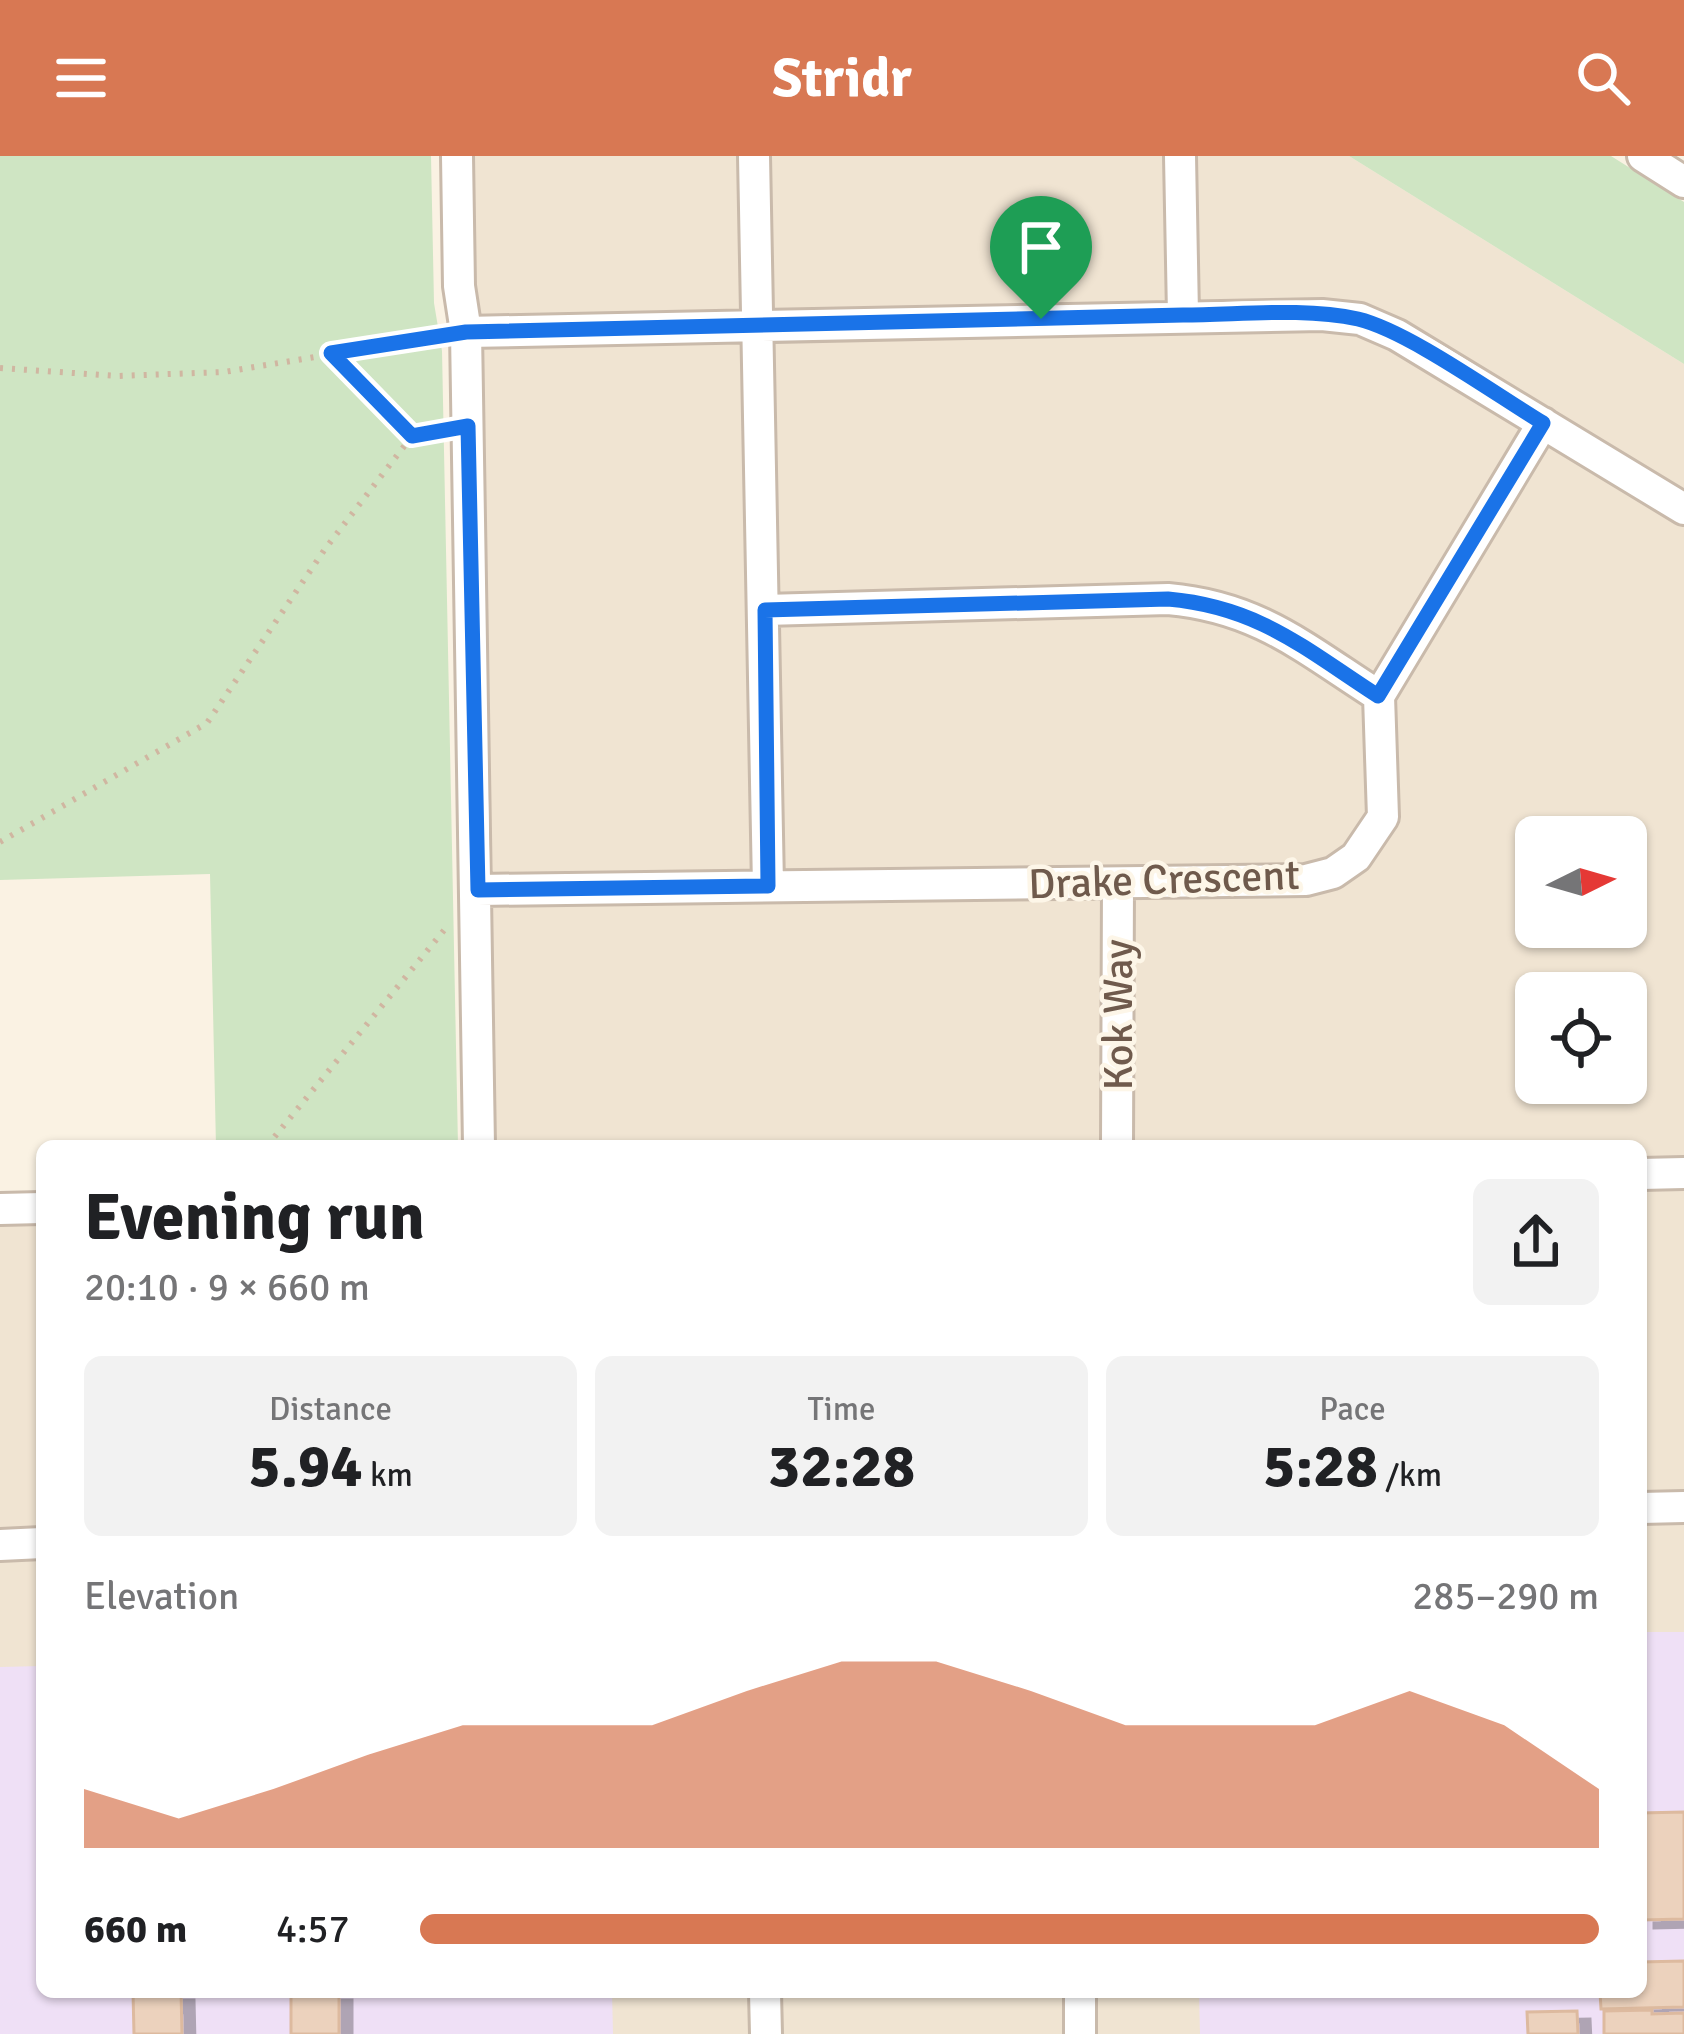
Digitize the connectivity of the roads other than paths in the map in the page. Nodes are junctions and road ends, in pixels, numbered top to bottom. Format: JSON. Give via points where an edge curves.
{"nodes":[{"id":1,"x":457,"y":156,"type":"edge"},
{"id":2,"x":754,"y":156,"type":"edge"},
{"id":3,"x":1180,"y":156,"type":"edge"},
{"id":4,"x":1643,"y":156,"type":"edge"},
{"id":5,"x":1684,"y":182,"type":"edge"},
{"id":6,"x":1183,"y":315,"type":"junction"},
{"id":7,"x":759,"y":325,"type":"junction"},
{"id":8,"x":466,"y":332,"type":"junction"},
{"id":9,"x":1543,"y":423,"type":"junction"},
{"id":10,"x":1684,"y":509,"type":"edge"},
{"id":11,"x":765,"y":610,"type":"junction"},
{"id":12,"x":1378,"y":696,"type":"junction"},
{"id":13,"x":1118,"y":884,"type":"junction"},
{"id":14,"x":768,"y":886,"type":"junction"},
{"id":15,"x":478,"y":890,"type":"junction"},
{"id":16,"x":479,"y":1140,"type":"edge"},
{"id":17,"x":1117,"y":1140,"type":"edge"},
{"id":18,"x":1684,"y":1173,"type":"edge"},
{"id":19,"x":1647,"y":1174,"type":"edge"},
{"id":20,"x":36,"y":1208,"type":"edge"},
{"id":21,"x":0,"y":1209,"type":"edge"},
{"id":22,"x":1684,"y":1507,"type":"edge"},
{"id":23,"x":1647,"y":1508,"type":"edge"},
{"id":24,"x":36,"y":1543,"type":"edge"},
{"id":25,"x":0,"y":1545,"type":"edge"},
{"id":26,"x":765,"y":1998,"type":"edge"},
{"id":27,"x":1080,"y":1998,"type":"edge"},
{"id":28,"x":766,"y":2034,"type":"edge"},
{"id":29,"x":1081,"y":2034,"type":"edge"}],
"edges":[{"from":1,"to":8,"type":"street"},
{"from":2,"to":7,"type":"street"},
{"from":3,"to":6,"type":"street"},
{"from":4,"to":5,"type":"street"},
{"from":6,"to":7,"type":"street"},
{"from":6,"to":9,"type":"street","via":[[1360,320]]},
{"from":7,"to":8,"type":"street"},
{"from":7,"to":11,"type":"street"},
{"from":8,"to":15,"type":"street"},
{"from":9,"to":10,"type":"street"},
{"from":9,"to":12,"type":"street"},
{"from":11,"to":12,"type":"street","via":[[1204,602],[1269,626]]},
{"from":11,"to":14,"type":"street"},
{"from":12,"to":13,"type":"street","name":"Drake Crescent","via":[[1383,817],[1356,857],[1306,880]]},
{"from":13,"to":14,"type":"street","name":"Drake Crescent"},
{"from":13,"to":17,"type":"street","name":"Kok Way"},
{"from":14,"to":15,"type":"street","name":"Drake Crescent"},
{"from":15,"to":16,"type":"street"},
{"from":18,"to":19,"type":"street"},
{"from":20,"to":21,"type":"street"},
{"from":22,"to":23,"type":"street"},
{"from":24,"to":25,"type":"street"},
{"from":26,"to":28,"type":"street"},
{"from":27,"to":29,"type":"street"}]}
